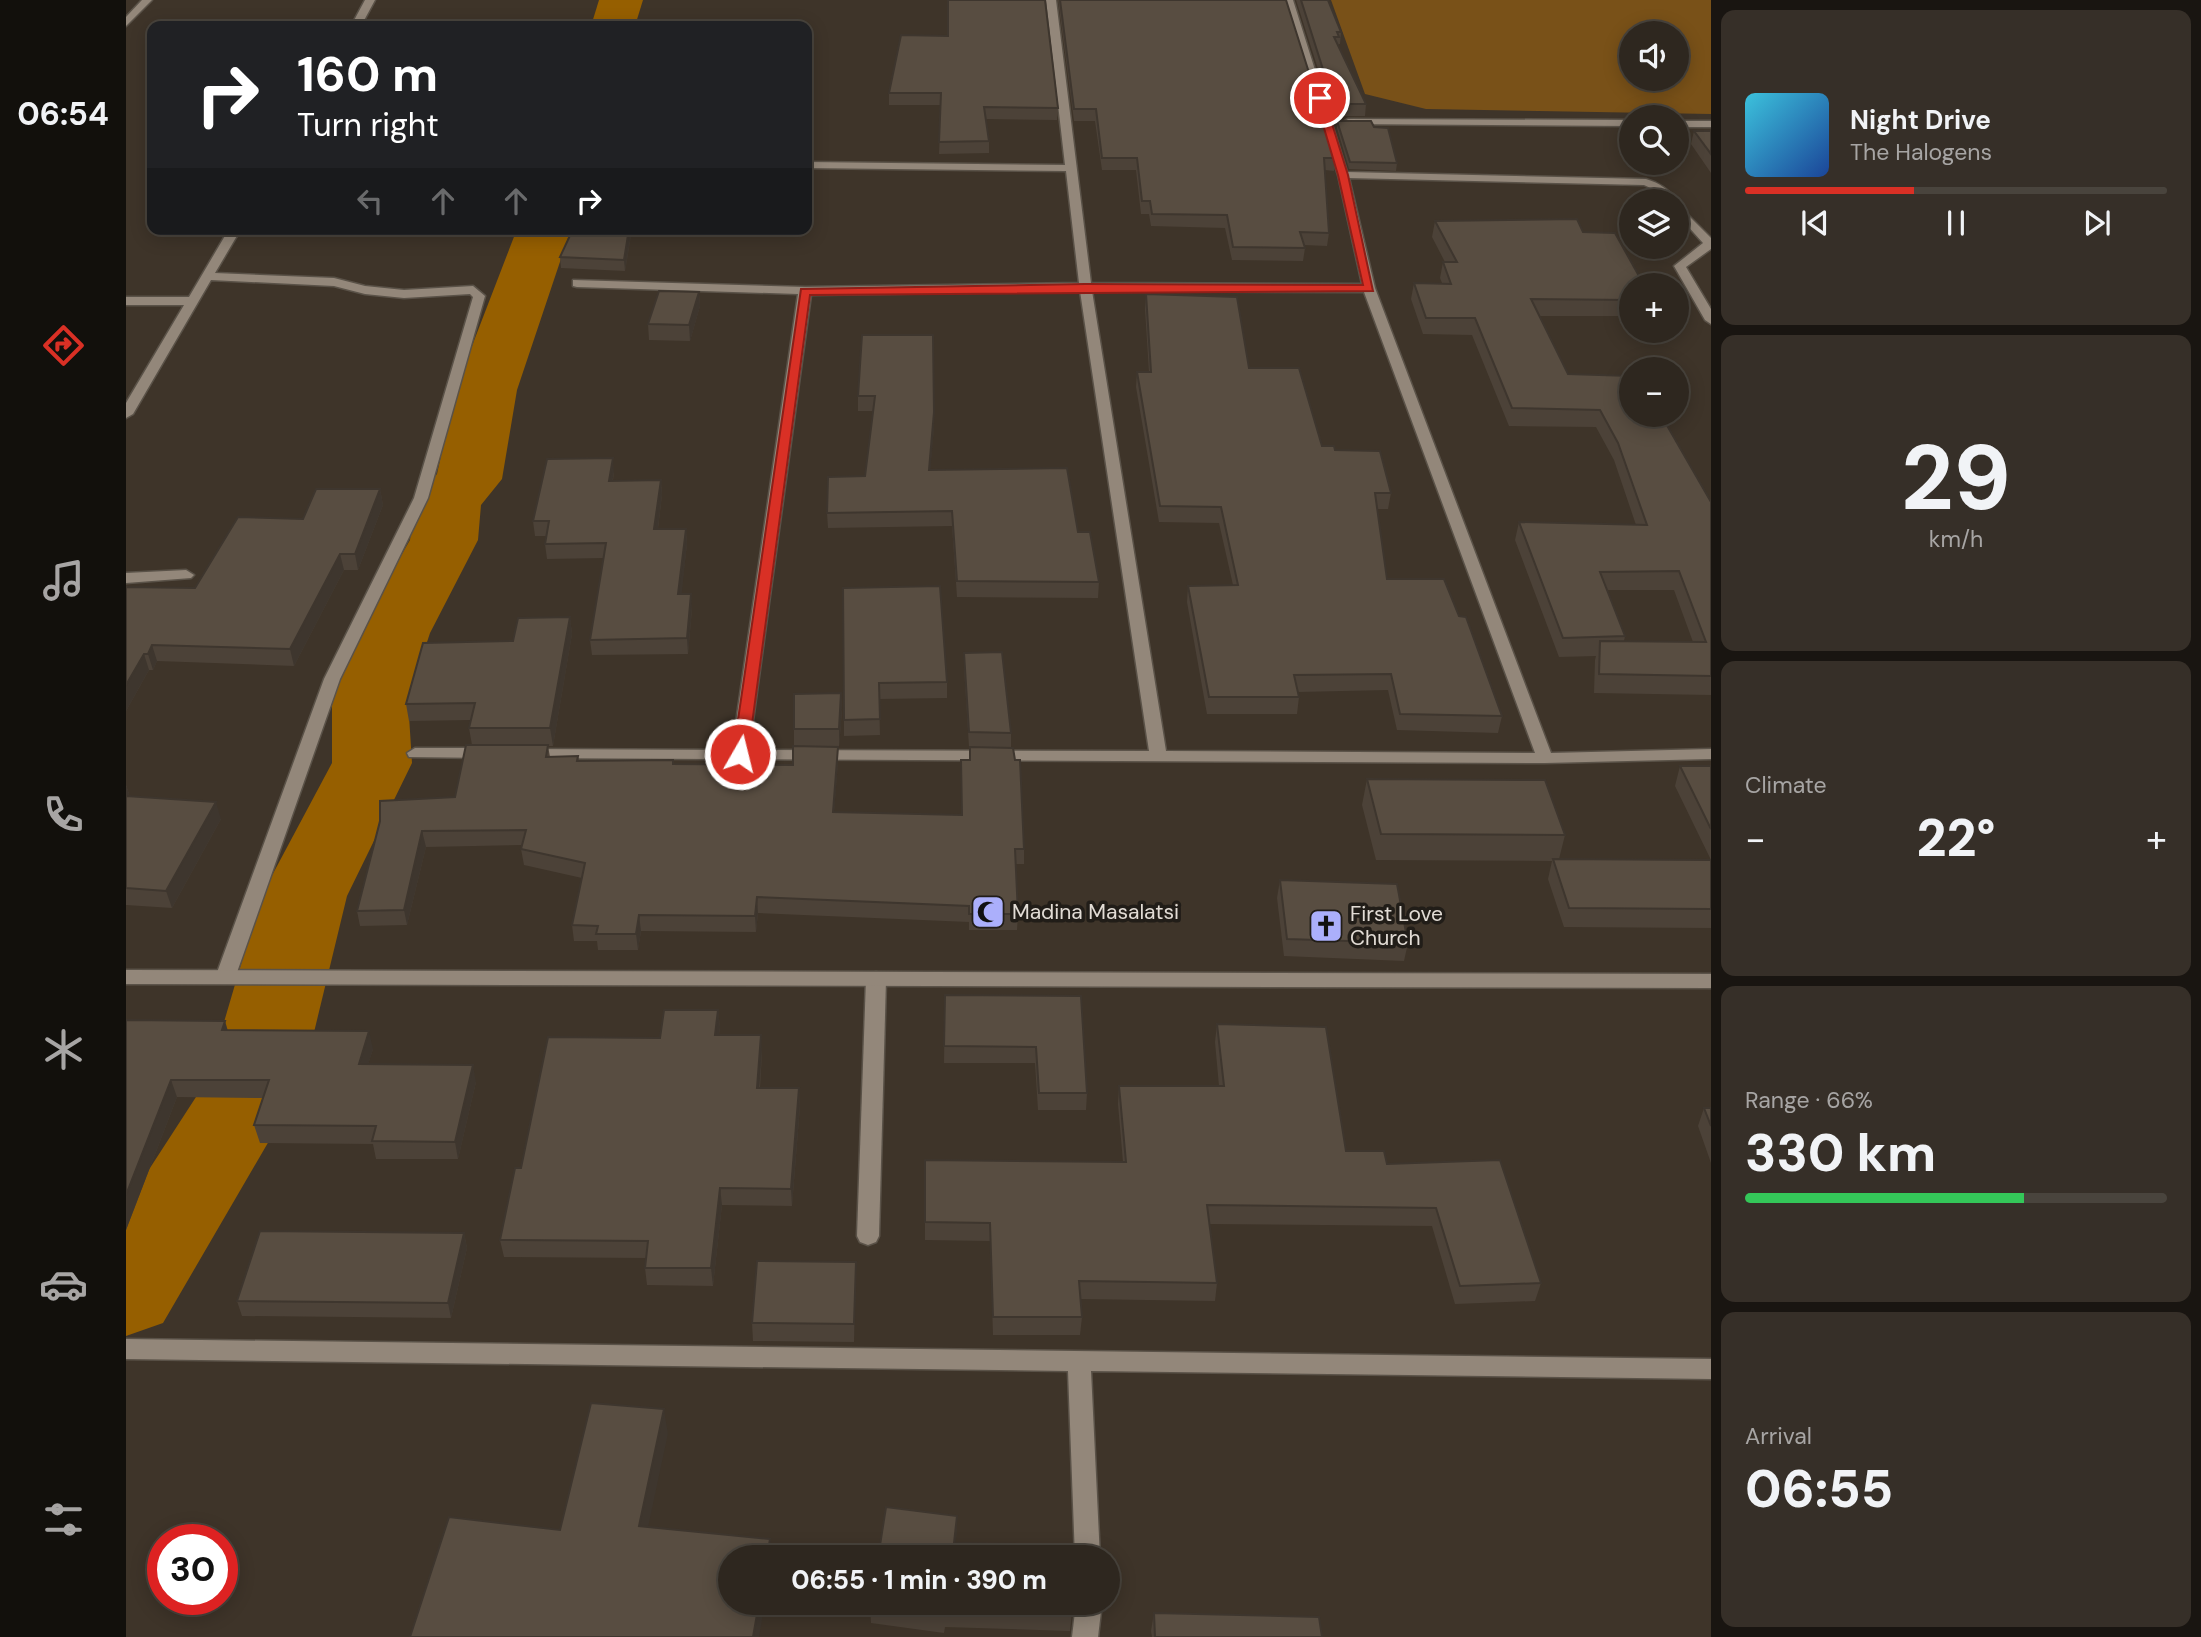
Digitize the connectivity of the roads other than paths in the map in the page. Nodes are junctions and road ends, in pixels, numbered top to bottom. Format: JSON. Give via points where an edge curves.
{"nodes":[{"id":1,"x":147,"y":0,"type":"edge"},
{"id":2,"x":370,"y":0,"type":"edge"},
{"id":3,"x":1051,"y":0,"type":"edge"},
{"id":4,"x":1288,"y":0,"type":"edge"},
{"id":5,"x":359,"y":21,"type":"edge"},
{"id":6,"x":126,"y":23,"type":"edge"},
{"id":7,"x":1328,"y":122,"type":"junction"},
{"id":8,"x":1619,"y":123,"type":"edge"},
{"id":9,"x":1689,"y":124,"type":"edge"},
{"id":10,"x":1711,"y":124,"type":"edge"},
{"id":11,"x":812,"y":165,"type":"edge"},
{"id":12,"x":1073,"y":168,"type":"junction"},
{"id":13,"x":1343,"y":175,"type":"junction"},
{"id":14,"x":1661,"y":189,"type":"edge"},
{"id":15,"x":1689,"y":221,"type":"edge"},
{"id":16,"x":231,"y":235,"type":"edge"},
{"id":17,"x":1710,"y":244,"type":"edge"},
{"id":18,"x":206,"y":276,"type":"junction"},
{"id":19,"x":577,"y":283,"type":"dead end"},
{"id":20,"x":1085,"y":287,"type":"junction"},
{"id":21,"x":1369,"y":288,"type":"junction"},
{"id":22,"x":805,"y":292,"type":"junction"},
{"id":23,"x":126,"y":300,"type":"edge"},
{"id":24,"x":192,"y":301,"type":"junction"},
{"id":25,"x":1711,"y":320,"type":"edge"},
{"id":26,"x":126,"y":414,"type":"edge"},
{"id":27,"x":186,"y":575,"type":"dead end"},
{"id":28,"x":126,"y":578,"type":"edge"},
{"id":29,"x":415,"y":753,"type":"dead end"},
{"id":30,"x":740,"y":754,"type":"junction"},
{"id":31,"x":1711,"y":754,"type":"edge"},
{"id":32,"x":1158,"y":756,"type":"junction"},
{"id":33,"x":1545,"y":758,"type":"junction"},
{"id":34,"x":126,"y":977,"type":"edge"},
{"id":35,"x":225,"y":978,"type":"junction"},
{"id":36,"x":876,"y":979,"type":"junction"},
{"id":37,"x":1711,"y":981,"type":"edge"},
{"id":38,"x":868,"y":1236,"type":"dead end"},
{"id":39,"x":126,"y":1349,"type":"edge"},
{"id":40,"x":1079,"y":1359,"type":"junction"},
{"id":41,"x":1711,"y":1369,"type":"edge"},
{"id":42,"x":1087,"y":1545,"type":"edge"},
{"id":43,"x":1088,"y":1615,"type":"edge"},
{"id":44,"x":1085,"y":1637,"type":"edge"}],
"edges":[{"from":1,"to":6,"type":"street"},
{"from":2,"to":5,"type":"street"},
{"from":3,"to":12,"type":"street"},
{"from":4,"to":7,"type":"street"},
{"from":7,"to":8,"type":"street"},
{"from":7,"to":13,"type":"street"},
{"from":9,"to":10,"type":"street"},
{"from":11,"to":12,"type":"street"},
{"from":12,"to":20,"type":"street"},
{"from":13,"to":14,"type":"street","via":[[1646,182]]},
{"from":13,"to":21,"type":"street"},
{"from":15,"to":17,"type":"street"},
{"from":16,"to":18,"type":"street"},
{"from":17,"to":25,"type":"street","via":[[1680,266]]},
{"from":18,"to":24,"type":"street"},
{"from":18,"to":35,"type":"street","via":[[334,282],[404,294],[473,290],[479,296],[421,498],[332,679]]},
{"from":19,"to":22,"type":"street"},
{"from":20,"to":21,"type":"street"},
{"from":20,"to":22,"type":"street"},
{"from":20,"to":32,"type":"street"},
{"from":21,"to":33,"type":"street"},
{"from":22,"to":30,"type":"street"},
{"from":23,"to":24,"type":"street"},
{"from":24,"to":26,"type":"street"},
{"from":27,"to":28,"type":"street"},
{"from":29,"to":30,"type":"street"},
{"from":30,"to":32,"type":"street"},
{"from":31,"to":33,"type":"street"},
{"from":32,"to":33,"type":"street"},
{"from":34,"to":35,"type":"street"},
{"from":35,"to":36,"type":"street"},
{"from":36,"to":37,"type":"street"},
{"from":36,"to":38,"type":"street"},
{"from":39,"to":40,"type":"street"},
{"from":40,"to":41,"type":"street"},
{"from":40,"to":42,"type":"street"},
{"from":43,"to":44,"type":"street"}]}
